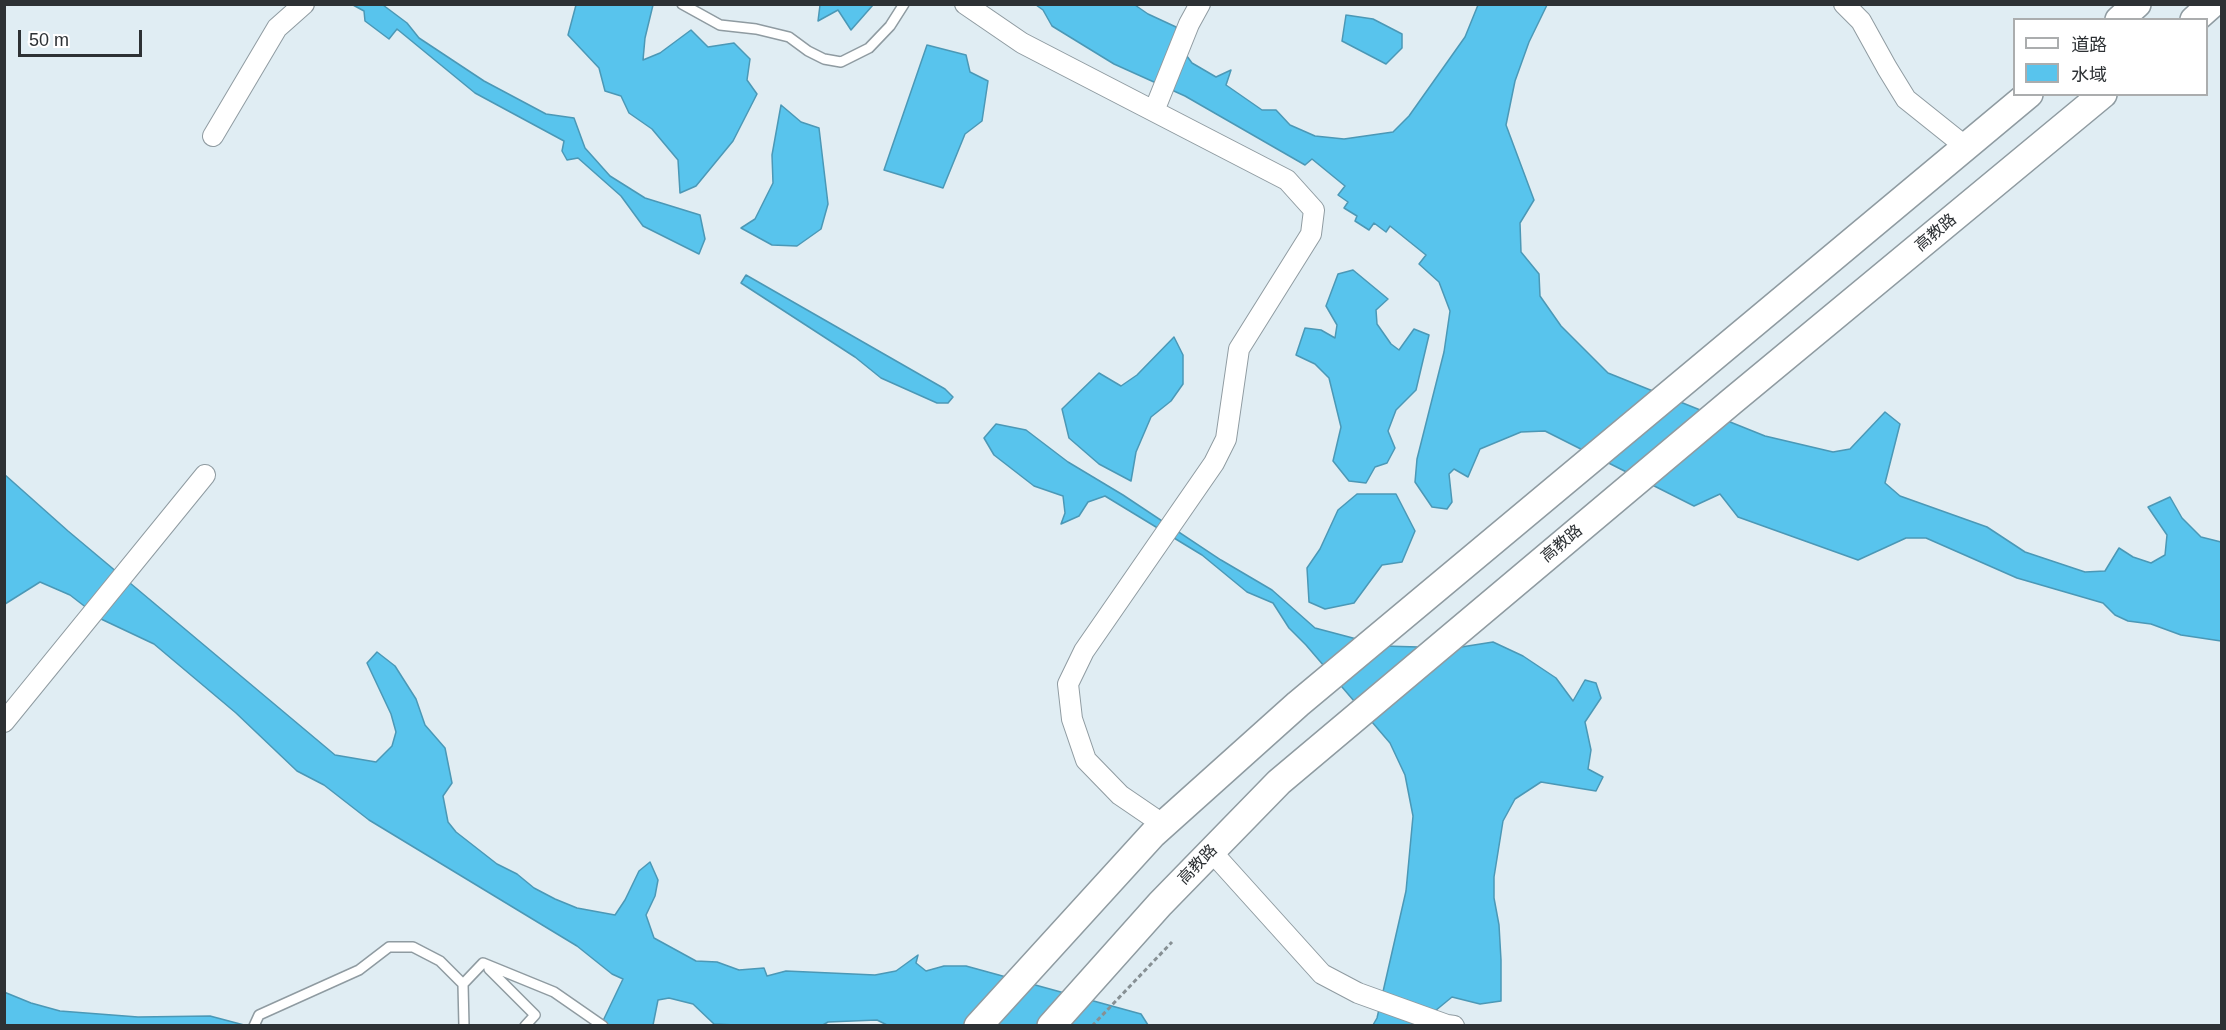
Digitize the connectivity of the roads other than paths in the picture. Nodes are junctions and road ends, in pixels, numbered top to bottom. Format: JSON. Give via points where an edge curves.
{"nodes":[{"id":1,"x":304,"y":4,"type":"edge"},
{"id":2,"x":682,"y":4,"type":"edge"},
{"id":3,"x":904,"y":4,"type":"edge"},
{"id":4,"x":965,"y":4,"type":"edge"},
{"id":5,"x":1200,"y":4,"type":"edge"},
{"id":6,"x":1844,"y":4,"type":"edge"},
{"id":7,"x":2137,"y":4,"type":"edge"},
{"id":8,"x":2212,"y":4,"type":"edge"},
{"id":9,"x":2121,"y":18,"type":"edge"},
{"id":10,"x":2196,"y":18,"type":"edge"},
{"id":11,"x":2027,"y":96,"type":"edge"},
{"id":12,"x":2101,"y":96,"type":"edge"},
{"id":13,"x":1154,"y":111,"type":"junction"},
{"id":14,"x":213,"y":136,"type":"dead end"},
{"id":15,"x":1966,"y":147,"type":"junction"},
{"id":16,"x":204,"y":475,"type":"dead end"},
{"id":17,"x":4,"y":722,"type":"edge"},
{"id":18,"x":1164,"y":825,"type":"junction"},
{"id":19,"x":1211,"y":852,"type":"junction"},
{"id":20,"x":483,"y":963,"type":"junction"},
{"id":21,"x":463,"y":984,"type":"junction"},
{"id":22,"x":1447,"y":1025,"type":"edge"},
{"id":23,"x":254,"y":1026,"type":"edge"},
{"id":24,"x":464,"y":1026,"type":"edge"},
{"id":25,"x":525,"y":1026,"type":"edge"},
{"id":26,"x":603,"y":1026,"type":"edge"},
{"id":27,"x":978,"y":1026,"type":"edge"},
{"id":28,"x":1051,"y":1026,"type":"edge"},
{"id":29,"x":1454,"y":1026,"type":"edge"}],
"edges":[{"from":1,"to":14,"type":"street","via":[[277,28]]},
{"from":2,"to":3,"type":"lane","via":[[720,25],[789,37],[824,59],[841,62],[869,48]]},
{"from":4,"to":13,"type":"street","via":[[1022,44]]},
{"from":5,"to":13,"type":"street"},
{"from":6,"to":15,"type":"street","via":[[1861,21],[1906,99]]},
{"from":7,"to":9,"type":"main road"},
{"from":8,"to":10,"type":"main road"},
{"from":11,"to":15,"type":"main road"},
{"from":12,"to":19,"type":"main road","name":"高教路","via":[[1279,782]]},
{"from":13,"to":18,"type":"street","via":[[1287,180],[1314,210],[1311,234],[1239,349],[1226,439],[1214,463],[1084,651],[1068,684],[1071,719],[1086,760],[1120,795]]},
{"from":15,"to":18,"type":"main road","via":[[1298,704]]},
{"from":16,"to":17,"type":"street"},
{"from":18,"to":27,"type":"main road"},
{"from":19,"to":22,"type":"street","via":[[1322,974],[1358,993]]},
{"from":19,"to":28,"type":"main road","name":"高教路"},
{"from":20,"to":21,"type":"lane"},
{"from":20,"to":25,"type":"lane","via":[[535,1015]]},
{"from":20,"to":26,"type":"lane","via":[[554,992]]},
{"from":21,"to":23,"type":"lane","via":[[440,962],[413,947],[389,947],[359,970],[259,1015]]},
{"from":21,"to":24,"type":"lane"},
{"from":22,"to":29,"type":"street"}]}
